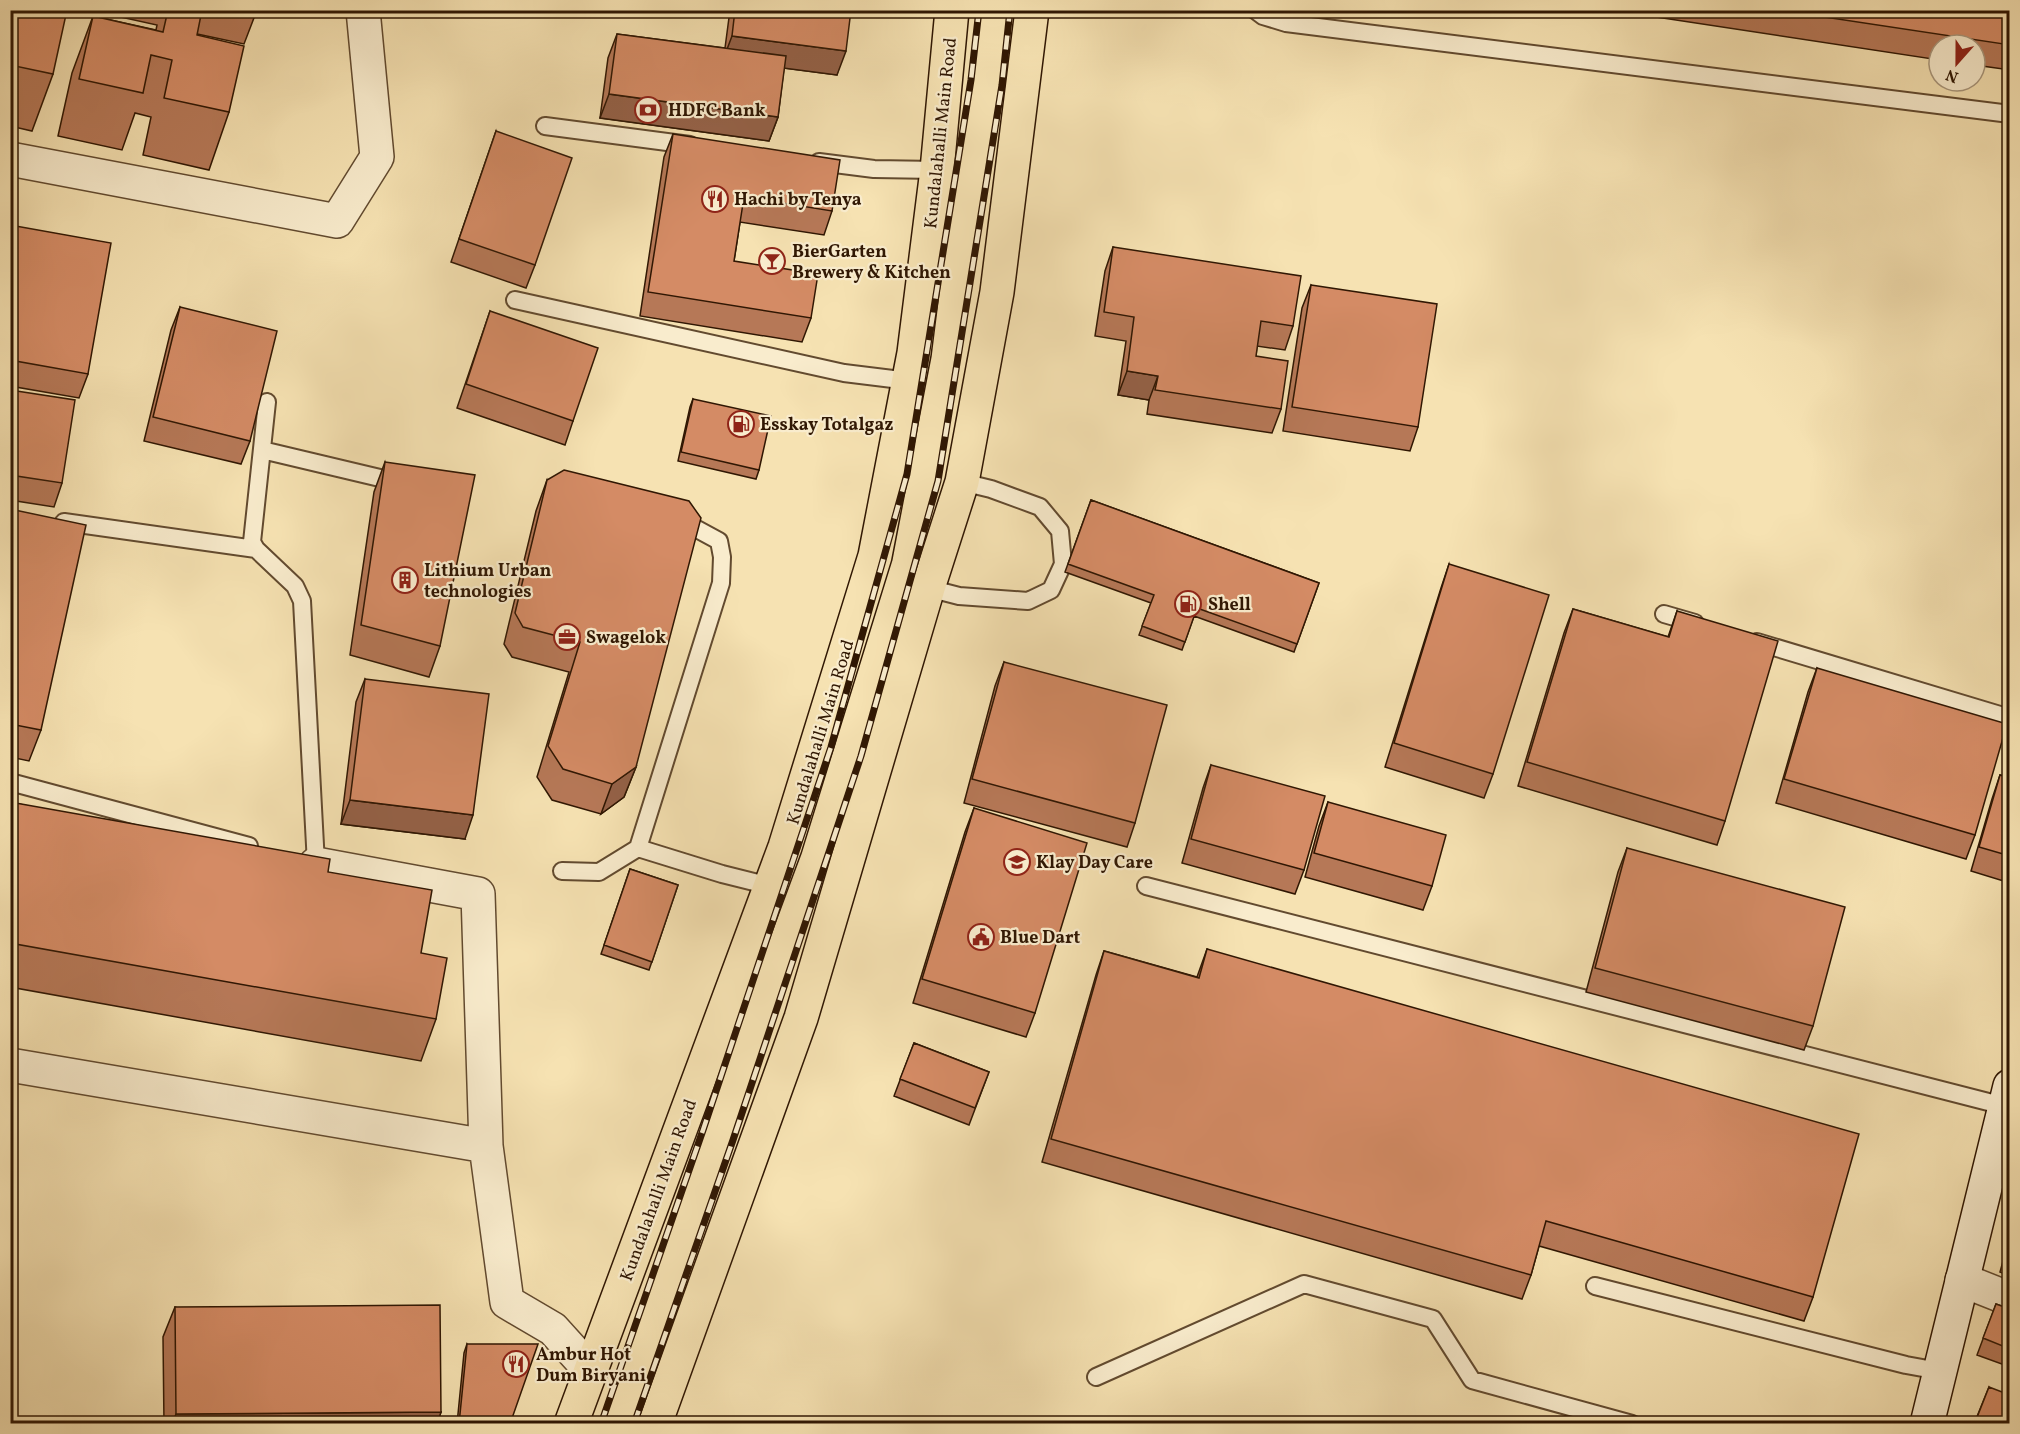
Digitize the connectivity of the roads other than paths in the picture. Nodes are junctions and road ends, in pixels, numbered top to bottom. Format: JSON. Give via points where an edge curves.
{"nodes":[{"id":1,"x":363,"y":10,"type":"edge"},
{"id":2,"x":952,"y":10,"type":"edge"},
{"id":3,"x":1032,"y":10,"type":"edge"},
{"id":4,"x":1255,"y":10,"type":"edge"},
{"id":5,"x":2010,"y":114,"type":"edge"},
{"id":6,"x":545,"y":126,"type":"dead end"},
{"id":7,"x":707,"y":147,"type":"edge"},
{"id":8,"x":10,"y":159,"type":"edge"},
{"id":9,"x":800,"y":159,"type":"edge"},
{"id":10,"x":937,"y":170,"type":"junction"},
{"id":11,"x":515,"y":300,"type":"dead end"},
{"id":12,"x":909,"y":381,"type":"junction"},
{"id":13,"x":267,"y":402,"type":"edge"},
{"id":14,"x":262,"y":450,"type":"junction"},
{"id":15,"x":962,"y":482,"type":"junction"},
{"id":16,"x":418,"y":486,"type":"edge"},
{"id":17,"x":44,"y":519,"type":"edge"},
{"id":18,"x":662,"y":520,"type":"edge"},
{"id":19,"x":256,"y":549,"type":"junction"},
{"id":20,"x":928,"y":588,"type":"junction"},
{"id":21,"x":1664,"y":614,"type":"dead end"},
{"id":22,"x":1709,"y":627,"type":"edge"},
{"id":23,"x":1742,"y":637,"type":"edge"},
{"id":24,"x":2010,"y":718,"type":"edge"},
{"id":25,"x":10,"y":782,"type":"edge"},
{"id":26,"x":638,"y":848,"type":"junction"},
{"id":27,"x":259,"y":849,"type":"edge"},
{"id":28,"x":305,"y":861,"type":"joint"},
{"id":29,"x":562,"y":871,"type":"dead end"},
{"id":30,"x":770,"y":886,"type":"junction"},
{"id":31,"x":1146,"y":886,"type":"dead end"},
{"id":32,"x":10,"y":1065,"type":"edge"},
{"id":33,"x":2008,"y":1092,"type":"edge"},
{"id":34,"x":486,"y":1146,"type":"junction"},
{"id":35,"x":1962,"y":1280,"type":"junction"},
{"id":36,"x":1595,"y":1286,"type":"dead end"},
{"id":37,"x":2010,"y":1299,"type":"edge"},
{"id":38,"x":591,"y":1371,"type":"junction"},
{"id":39,"x":1940,"y":1371,"type":"junction"},
{"id":40,"x":1096,"y":1377,"type":"dead end"},
{"id":41,"x":571,"y":1424,"type":"edge"},
{"id":42,"x":655,"y":1424,"type":"edge"},
{"id":43,"x":1632,"y":1424,"type":"edge"},
{"id":44,"x":1927,"y":1424,"type":"edge"}],
"edges":[{"from":1,"to":8,"type":"street","via":[[377,157],[337,221]]},
{"from":2,"to":10,"type":"main road","name":"Kundalahalli Main Road"},
{"from":3,"to":15,"type":"main road","via":[[997,292]]},
{"from":4,"to":5,"type":"lane","via":[[1286,23]]},
{"from":6,"to":7,"type":"lane"},
{"from":9,"to":10,"type":"lane","via":[[874,169]]},
{"from":10,"to":12,"type":"main road","name":"Kundalahalli Main Road"},
{"from":11,"to":12,"type":"lane","via":[[844,373]]},
{"from":12,"to":30,"type":"main road","name":"Kundalahalli Main Road","via":[[875,556]]},
{"from":13,"to":14,"type":"lane"},
{"from":14,"to":16,"type":"lane"},
{"from":14,"to":19,"type":"lane","via":[[252,542]]},
{"from":15,"to":20,"type":"main road"},
{"from":15,"to":20,"type":"lane","via":[[1040,507],[1060,531],[1063,564],[1051,590],[1028,601],[959,596]]},
{"from":17,"to":19,"type":"lane"},
{"from":18,"to":26,"type":"lane","via":[[695,528],[719,540],[721,583]]},
{"from":19,"to":28,"type":"lane","via":[[295,585],[302,601]]},
{"from":20,"to":42,"type":"main road","via":[[801,1018]]},
{"from":21,"to":22,"type":"lane"},
{"from":23,"to":24,"type":"lane"},
{"from":25,"to":27,"type":"lane"},
{"from":26,"to":29,"type":"lane","via":[[599,872]]},
{"from":26,"to":30,"type":"lane"},
{"from":28,"to":34,"type":"street","via":[[478,894]]},
{"from":30,"to":38,"type":"main road","name":"Kundalahalli Main Road"},
{"from":31,"to":33,"type":"lane"},
{"from":32,"to":34,"type":"street"},
{"from":33,"to":35,"type":"street"},
{"from":34,"to":38,"type":"street","via":[[507,1302],[553,1329]]},
{"from":35,"to":37,"type":"street"},
{"from":35,"to":39,"type":"street"},
{"from":36,"to":39,"type":"lane"},
{"from":38,"to":41,"type":"main road","name":"Kundalahalli Main Road"},
{"from":39,"to":44,"type":"street"},
{"from":40,"to":43,"type":"lane","via":[[1304,1284],[1433,1319],[1472,1380]]}]}
